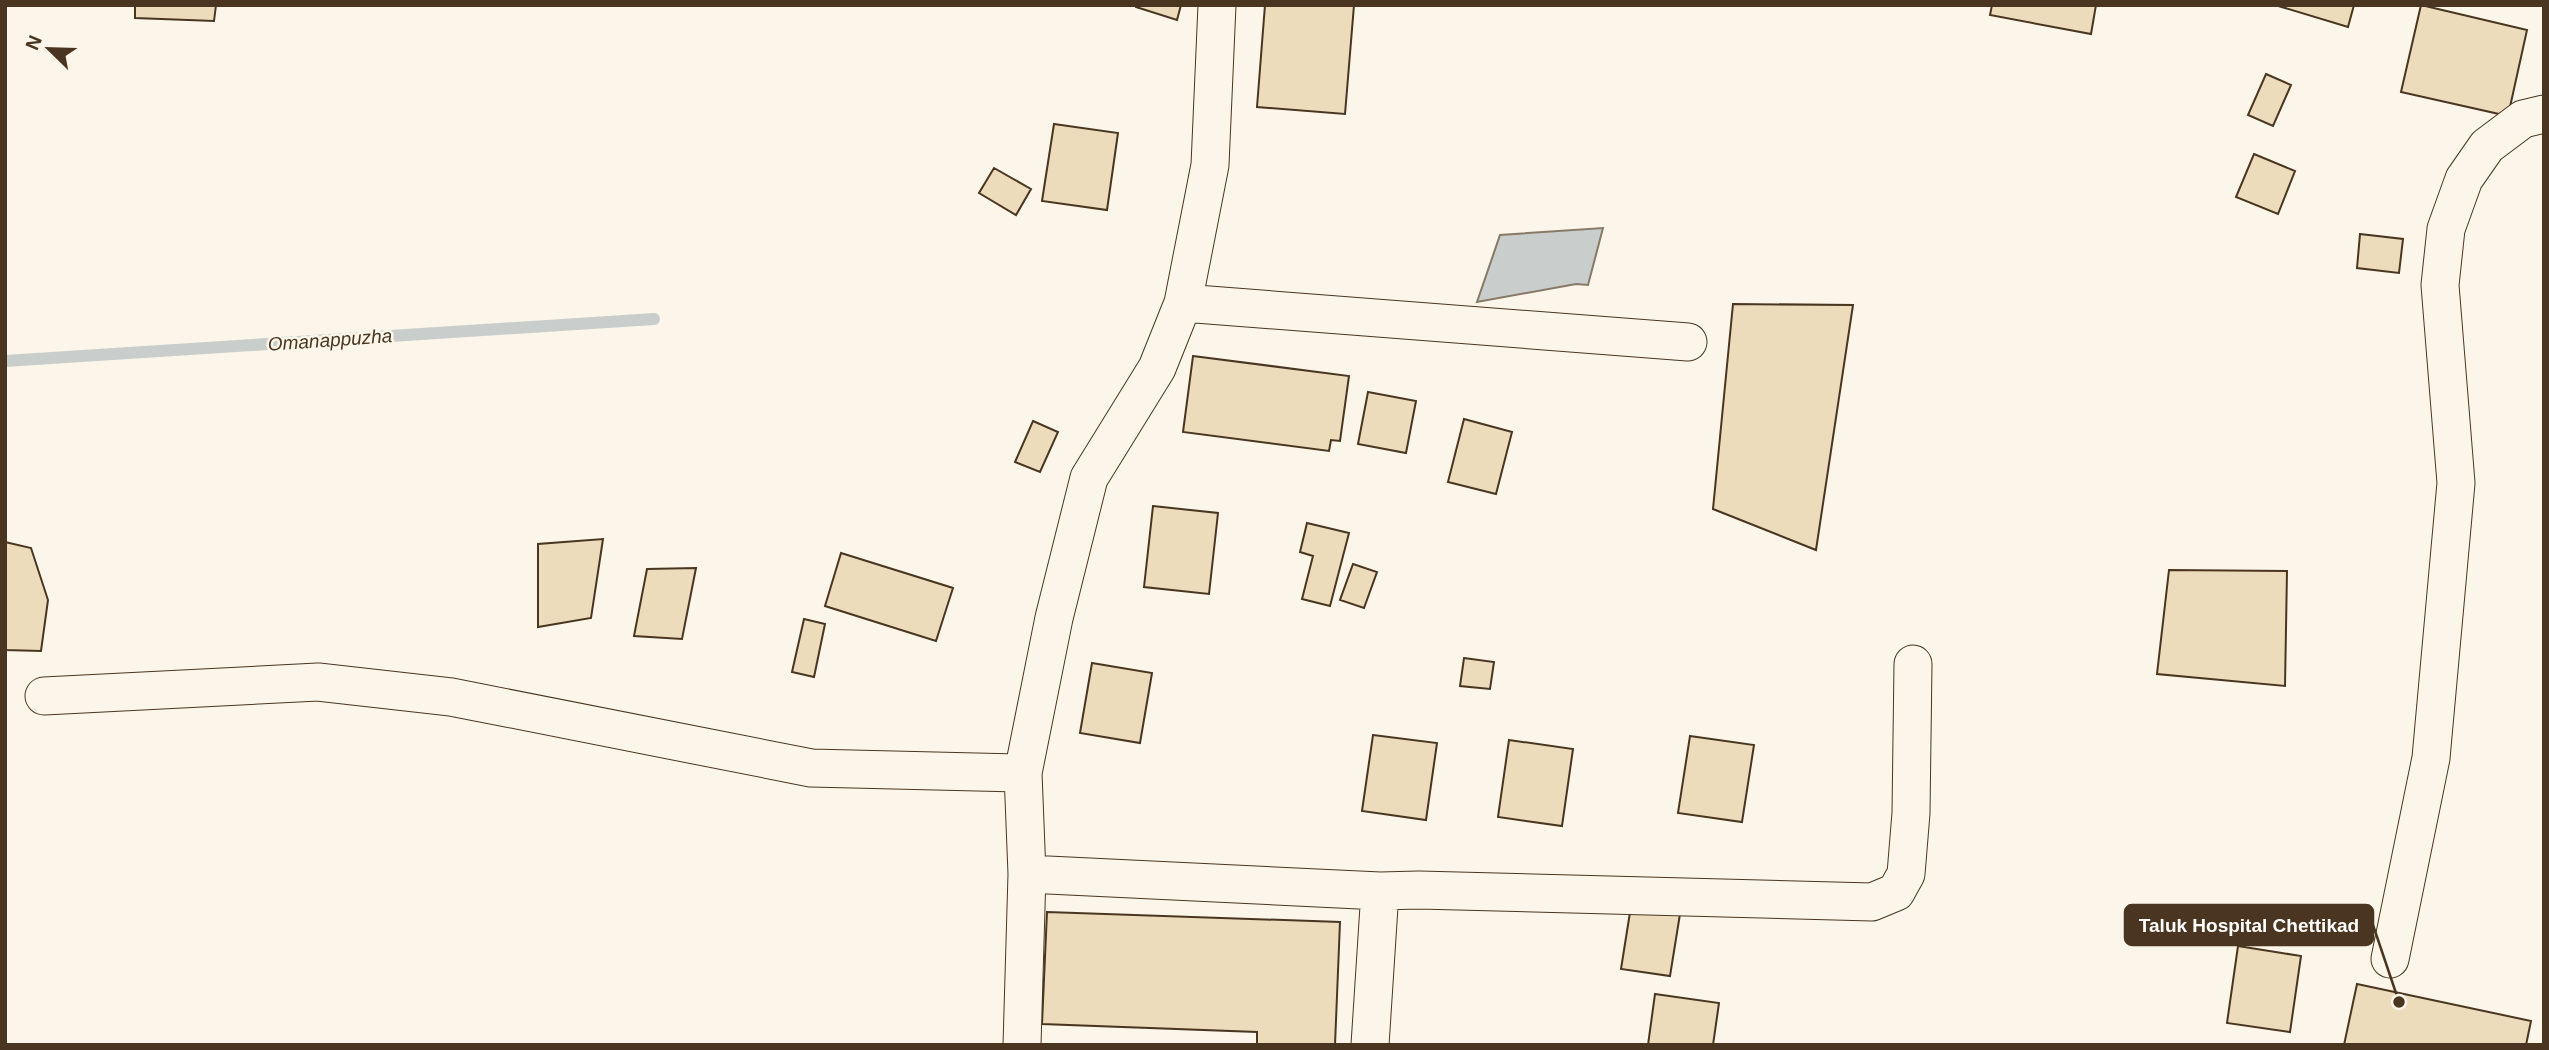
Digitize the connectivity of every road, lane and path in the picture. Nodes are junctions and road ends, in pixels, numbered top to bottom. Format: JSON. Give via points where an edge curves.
{"nodes":[{"id":1,"x":1217,"y":5,"type":"edge"},
{"id":2,"x":2544,"y":114,"type":"edge"},
{"id":3,"x":1183,"y":303,"type":"junction"},
{"id":4,"x":1688,"y":342,"type":"dead end"},
{"id":5,"x":1913,"y":664,"type":"dead end"},
{"id":6,"x":44,"y":696,"type":"dead end"},
{"id":7,"x":1023,"y":773,"type":"junction"},
{"id":8,"x":1027,"y":874,"type":"junction"},
{"id":9,"x":1380,"y":891,"type":"junction"},
{"id":10,"x":2390,"y":959,"type":"dead end"},
{"id":11,"x":1022,"y":1045,"type":"edge"},
{"id":12,"x":1370,"y":1045,"type":"edge"}],
"edges":[{"from":1,"to":3,"type":"street","via":[[1210,165]]},
{"from":2,"to":10,"type":"street","via":[[2523,119],[2487,146],[2464,179],[2446,229],[2440,285],[2455,483],[2431,758]]},
{"from":3,"to":4,"type":"street"},
{"from":3,"to":7,"type":"street","via":[[1157,368],[1089,478],[1054,618]]},
{"from":5,"to":9,"type":"street","via":[[1911,813],[1906,874],[1896,892],[1872,902]]},
{"from":6,"to":7,"type":"street","via":[[318,682],[451,697],[811,768]]},
{"from":7,"to":8,"type":"street"},
{"from":8,"to":9,"type":"street"},
{"from":8,"to":11,"type":"street"},
{"from":9,"to":12,"type":"street"}]}
